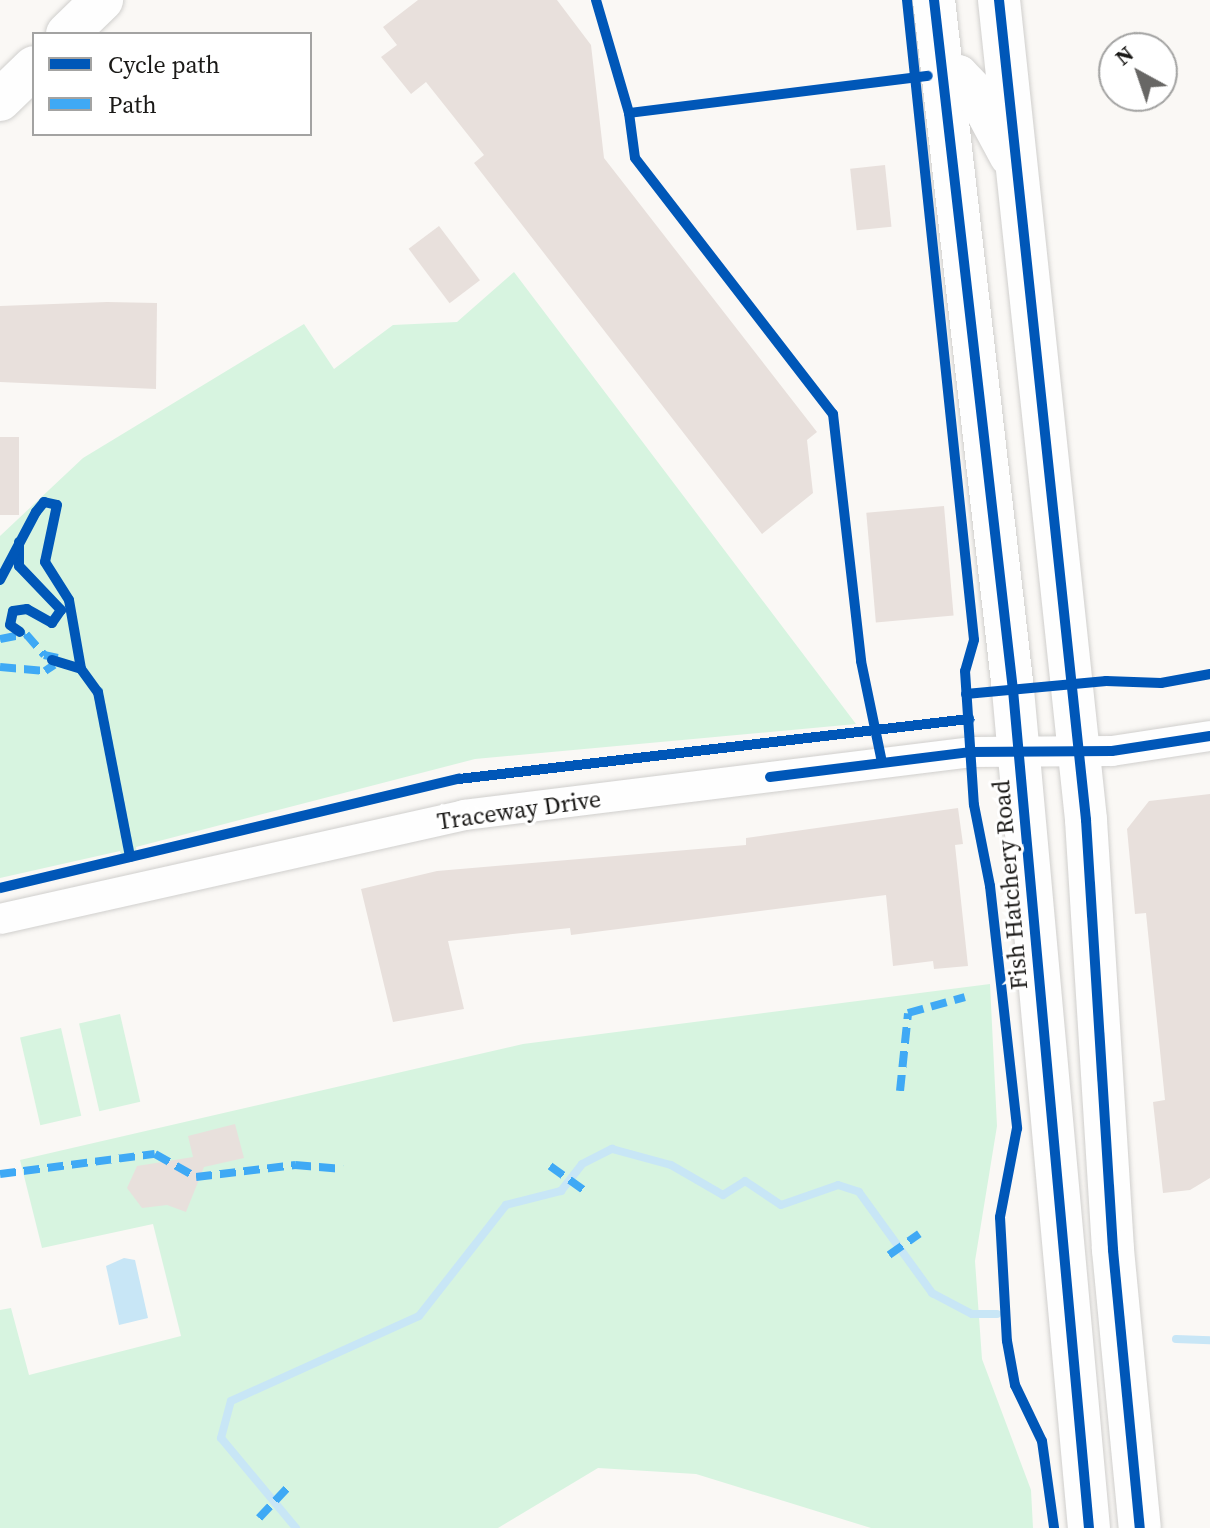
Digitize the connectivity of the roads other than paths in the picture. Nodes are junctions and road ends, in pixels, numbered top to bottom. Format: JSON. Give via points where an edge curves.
{"nodes":[{"id":1,"x":102,"y":0,"type":"edge"},
{"id":2,"x":934,"y":0,"type":"edge"},
{"id":3,"x":999,"y":0,"type":"edge"},
{"id":4,"x":69,"y":32,"type":"edge"},
{"id":5,"x":32,"y":69,"type":"edge"},
{"id":6,"x":944,"y":74,"type":"junction"},
{"id":7,"x":0,"y":100,"type":"edge"},
{"id":8,"x":1024,"y":202,"type":"junction"},
{"id":9,"x":1210,"y":736,"type":"edge"},
{"id":10,"x":1046,"y":751,"type":"junction"},
{"id":11,"x":0,"y":919,"type":"edge"},
{"id":12,"x":1089,"y":1528,"type":"edge"},
{"id":13,"x":1140,"y":1528,"type":"edge"}],
"edges":[{"from":1,"to":4,"type":"main road"},
{"from":2,"to":6,"type":"main road","name":"Fish Hatchery Road"},
{"from":3,"to":8,"type":"main road","name":"Fish Hatchery Road"},
{"from":5,"to":7,"type":"main road"},
{"from":6,"to":8,"type":"main road","via":[[958,76],[980,99],[1008,149]]},
{"from":6,"to":10,"type":"main road","name":"Fish Hatchery Road"},
{"from":8,"to":10,"type":"main road","name":"Fish Hatchery Road"},
{"from":9,"to":10,"type":"street","name":"Traceway Drive"},
{"from":10,"to":11,"type":"street","name":"Traceway Drive","via":[[971,752],[464,815]]},
{"from":10,"to":12,"type":"main road","name":"Fish Hatchery Road"},
{"from":10,"to":13,"type":"main road","name":"Fish Hatchery Road"}]}
